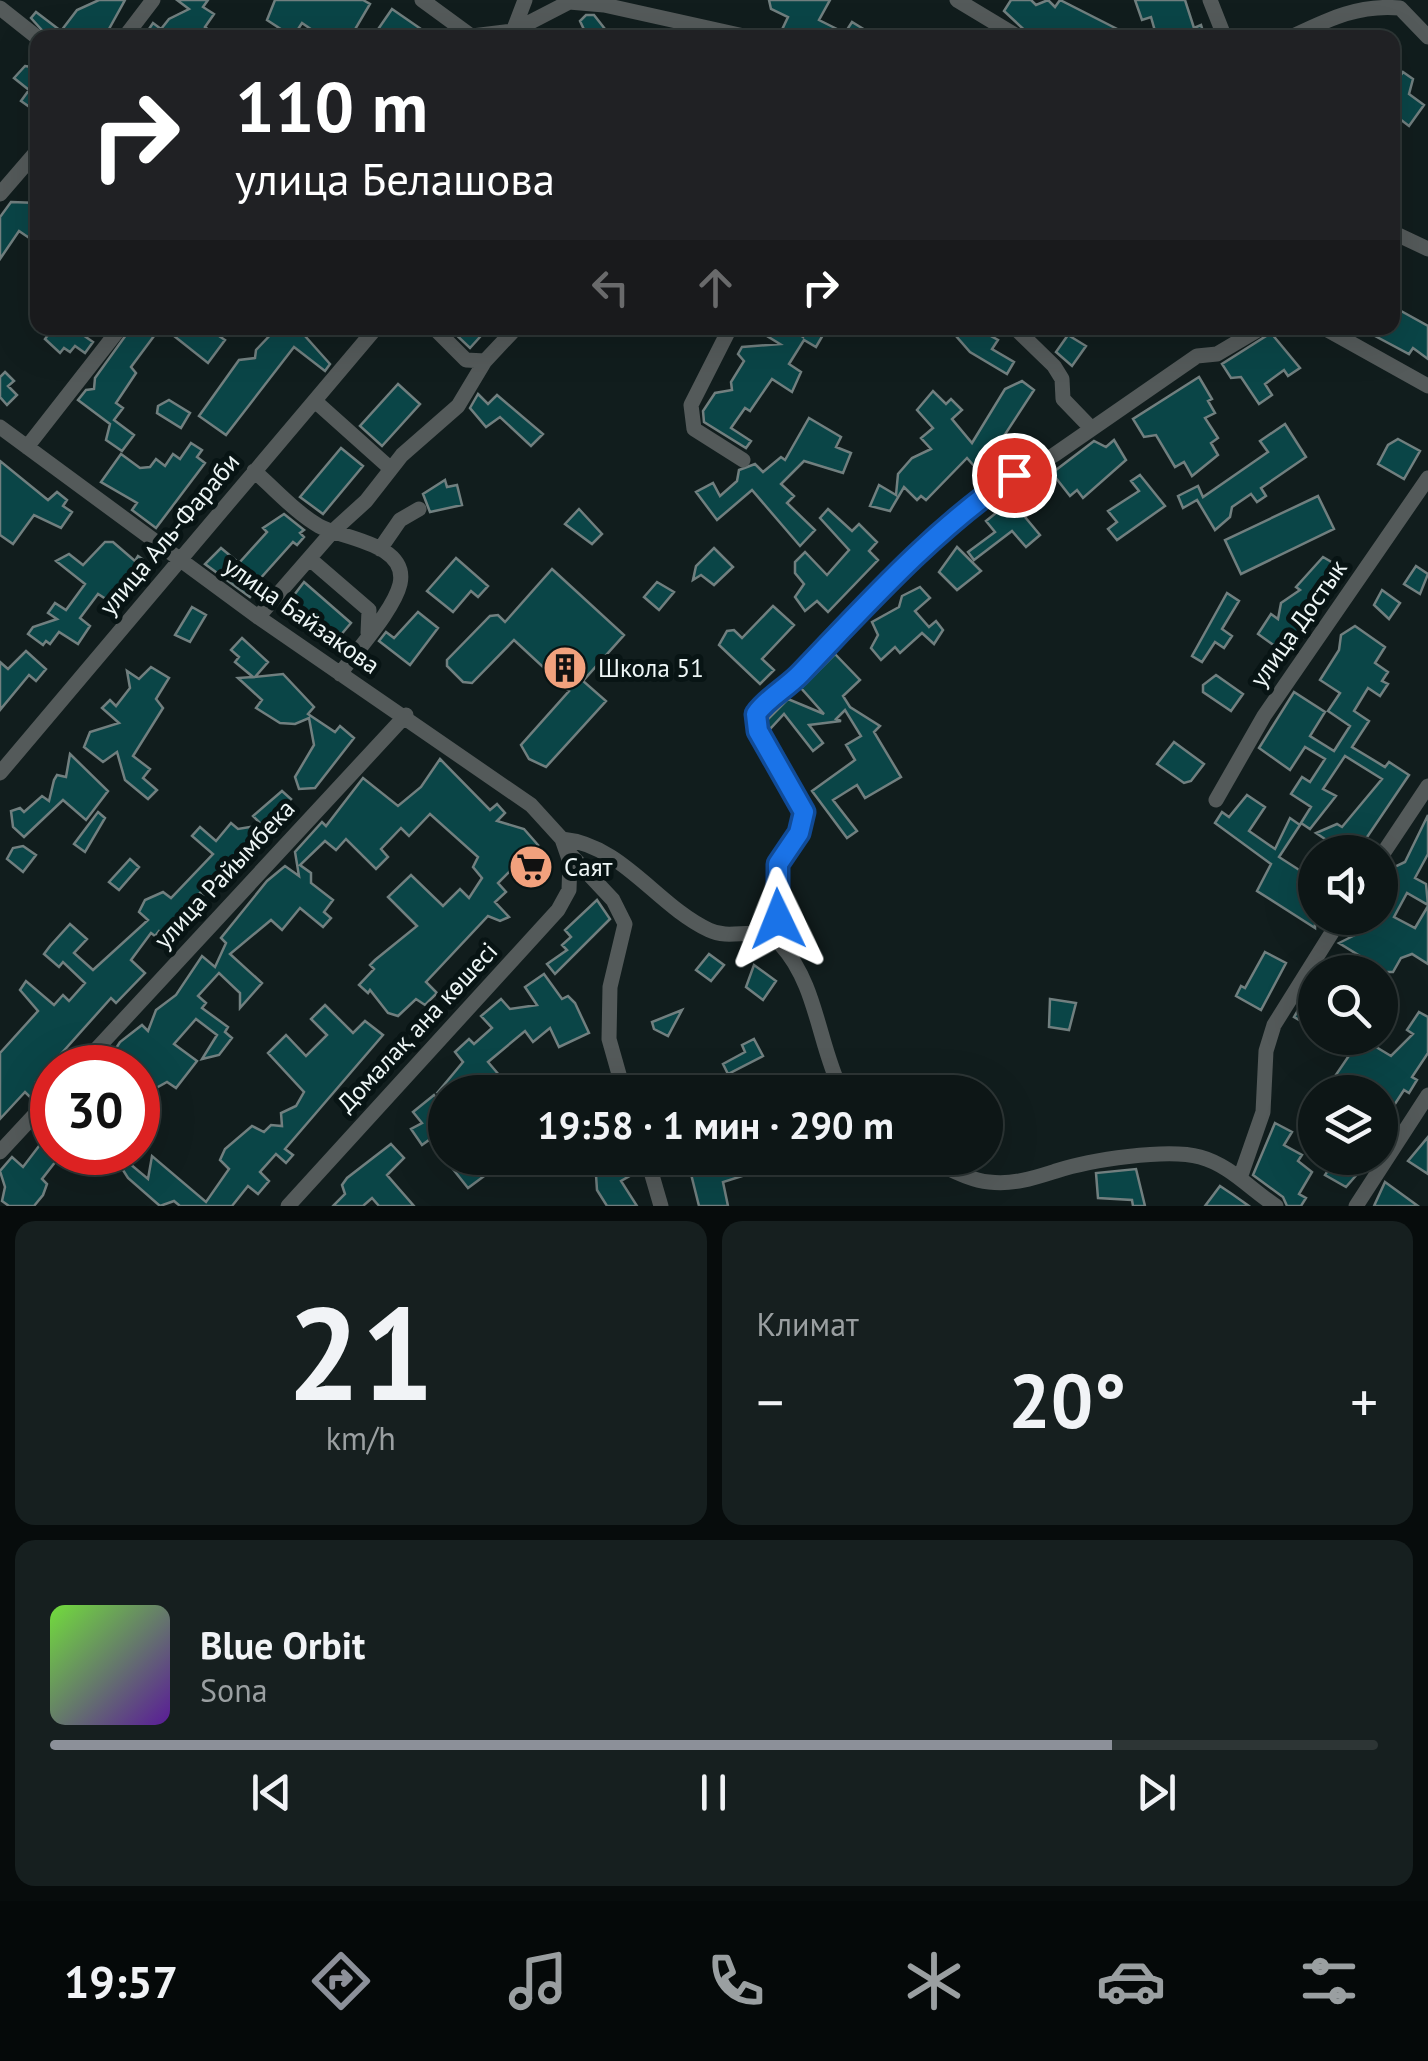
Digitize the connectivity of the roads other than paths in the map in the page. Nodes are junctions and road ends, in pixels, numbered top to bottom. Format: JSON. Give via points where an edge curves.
{"nodes":[{"id":1,"x":153,"y":0,"type":"edge"},
{"id":2,"x":422,"y":0,"type":"edge"},
{"id":3,"x":524,"y":0,"type":"edge"},
{"id":4,"x":957,"y":0,"type":"edge"},
{"id":5,"x":1210,"y":0,"type":"edge"},
{"id":6,"x":571,"y":1,"type":"edge"},
{"id":7,"x":5,"y":9,"type":"edge"},
{"id":8,"x":130,"y":30,"type":"edge"},
{"id":9,"x":463,"y":30,"type":"edge"},
{"id":10,"x":513,"y":30,"type":"edge"},
{"id":11,"x":519,"y":30,"type":"edge"},
{"id":12,"x":717,"y":30,"type":"edge"},
{"id":13,"x":1007,"y":30,"type":"edge"},
{"id":14,"x":1222,"y":30,"type":"edge"},
{"id":15,"x":1307,"y":30,"type":"edge"},
{"id":16,"x":30,"y":31,"type":"edge"},
{"id":17,"x":1428,"y":36,"type":"edge"},
{"id":18,"x":30,"y":159,"type":"edge"},
{"id":19,"x":0,"y":194,"type":"edge"},
{"id":20,"x":1400,"y":236,"type":"edge"},
{"id":21,"x":1428,"y":249,"type":"edge"},
{"id":22,"x":115,"y":335,"type":"edge"},
{"id":23,"x":370,"y":335,"type":"edge"},
{"id":24,"x":441,"y":335,"type":"edge"},
{"id":25,"x":510,"y":335,"type":"edge"},
{"id":26,"x":726,"y":335,"type":"edge"},
{"id":27,"x":1022,"y":335,"type":"edge"},
{"id":28,"x":1249,"y":335,"type":"edge"},
{"id":29,"x":1337,"y":335,"type":"edge"},
{"id":30,"x":486,"y":361,"type":"junction"},
{"id":31,"x":1428,"y":386,"type":"edge"},
{"id":32,"x":315,"y":401,"type":"junction"},
{"id":33,"x":0,"y":427,"type":"edge"},
{"id":34,"x":1090,"y":427,"type":"junction"},
{"id":35,"x":28,"y":447,"type":"junction"},
{"id":36,"x":744,"y":460,"type":"dead end"},
{"id":37,"x":392,"y":469,"type":"junction"},
{"id":38,"x":254,"y":470,"type":"junction"},
{"id":39,"x":1428,"y":478,"type":"edge"},
{"id":40,"x":419,"y":509,"type":"dead end"},
{"id":41,"x":333,"y":531,"type":"junction"},
{"id":42,"x":380,"y":549,"type":"junction"},
{"id":43,"x":178,"y":558,"type":"junction"},
{"id":44,"x":311,"y":560,"type":"junction"},
{"id":45,"x":258,"y":617,"type":"junction"},
{"id":46,"x":368,"y":633,"type":"junction"},
{"id":47,"x":340,"y":674,"type":"junction"},
{"id":48,"x":406,"y":715,"type":"junction"},
{"id":49,"x":0,"y":773,"type":"edge"},
{"id":50,"x":1428,"y":786,"type":"edge"},
{"id":51,"x":1216,"y":800,"type":"dead end"},
{"id":52,"x":1395,"y":835,"type":"edge"},
{"id":53,"x":564,"y":845,"type":"junction"},
{"id":54,"x":572,"y":876,"type":"joint"},
{"id":55,"x":1327,"y":935,"type":"edge"},
{"id":56,"x":775,"y":940,"type":"junction"},
{"id":57,"x":100,"y":1045,"type":"edge"},
{"id":58,"x":619,"y":1075,"type":"edge"},
{"id":59,"x":836,"y":1075,"type":"edge"},
{"id":60,"x":1428,"y":1095,"type":"edge"},
{"id":61,"x":30,"y":1120,"type":"edge"},
{"id":62,"x":0,"y":1152,"type":"edge"},
{"id":63,"x":653,"y":1175,"type":"edge"},
{"id":64,"x":971,"y":1175,"type":"edge"},
{"id":65,"x":1240,"y":1178,"type":"junction"},
{"id":66,"x":288,"y":1206,"type":"edge"},
{"id":67,"x":661,"y":1206,"type":"edge"},
{"id":68,"x":1276,"y":1206,"type":"edge"},
{"id":69,"x":1356,"y":1206,"type":"edge"}],
"edges":[{"from":1,"to":8,"type":"street"},
{"from":2,"to":9,"type":"street"},
{"from":3,"to":10,"type":"street"},
{"from":4,"to":13,"type":"street"},
{"from":5,"to":14,"type":"street"},
{"from":6,"to":11,"type":"street"},
{"from":6,"to":12,"type":"street"},
{"from":7,"to":16,"type":"street"},
{"from":15,"to":17,"type":"street","via":[[1355,8],[1382,6],[1400,8]]},
{"from":18,"to":19,"type":"street"},
{"from":20,"to":21,"type":"street"},
{"from":22,"to":35,"type":"street"},
{"from":23,"to":32,"type":"street","name":"улица Аль-Фараби"},
{"from":24,"to":30,"type":"street","via":[[466,360]]},
{"from":25,"to":30,"type":"street"},
{"from":26,"to":36,"type":"street","via":[[690,416],[694,429]]},
{"from":27,"to":34,"type":"street","via":[[1054,366],[1063,399]]},
{"from":28,"to":34,"type":"street","via":[[1216,354],[1197,356]]},
{"from":29,"to":31,"type":"street"},
{"from":30,"to":37,"type":"street","via":[[458,406]]},
{"from":32,"to":37,"type":"street"},
{"from":32,"to":38,"type":"street","name":"улица Аль-Фараби"},
{"from":33,"to":35,"type":"street","name":"улица Байзакова"},
{"from":34,"to":56,"type":"street","via":[[980,498],[756,714],[758,731],[797,796],[804,821],[778,864]]},
{"from":35,"to":43,"type":"street","name":"улица Байзакова"},
{"from":37,"to":41,"type":"street"},
{"from":38,"to":41,"type":"street","via":[[305,516]]},
{"from":38,"to":43,"type":"street","name":"улица Аль-Фараби"},
{"from":39,"to":51,"type":"street","name":"улица Достык","via":[[1264,716]]},
{"from":40,"to":42,"type":"street","via":[[400,520]]},
{"from":41,"to":42,"type":"street","via":[[355,534]]},
{"from":41,"to":44,"type":"street"},
{"from":42,"to":46,"type":"street","via":[[401,580]]},
{"from":43,"to":45,"type":"street","name":"улица Байзакова"},
{"from":43,"to":49,"type":"street","name":"улица Аль-Фараби"},
{"from":44,"to":45,"type":"street"},
{"from":44,"to":46,"type":"street","via":[[369,610]]},
{"from":45,"to":47,"type":"street","name":"улица Байзакова"},
{"from":46,"to":47,"type":"street"},
{"from":47,"to":48,"type":"street","name":"улица Байзакова"},
{"from":48,"to":53,"type":"street","name":"улица Байзакова","via":[[531,805]]},
{"from":48,"to":57,"type":"street","name":"улица Райымбека"},
{"from":50,"to":52,"type":"street"},
{"from":53,"to":54,"type":"street","name":"улица Байзакова"},
{"from":53,"to":56,"type":"street","via":[[584,842],[613,856],[714,932],[753,930]]},
{"from":53,"to":58,"type":"street","name":"улица Байзакова","via":[[614,900],[625,924],[610,988],[609,1039]]},
{"from":54,"to":66,"type":"street","name":"Домалақ ана көшесі","via":[[558,910]]},
{"from":55,"to":65,"type":"street","via":[[1308,957],[1274,1026],[1266,1051],[1264,1112]]},
{"from":56,"to":59,"type":"street","via":[[808,996]]},
{"from":60,"to":69,"type":"street"},
{"from":61,"to":62,"type":"street"},
{"from":63,"to":67,"type":"street"},
{"from":64,"to":65,"type":"street","via":[[990,1182],[1038,1179],[1083,1165],[1185,1154]]},
{"from":65,"to":68,"type":"street"}]}
